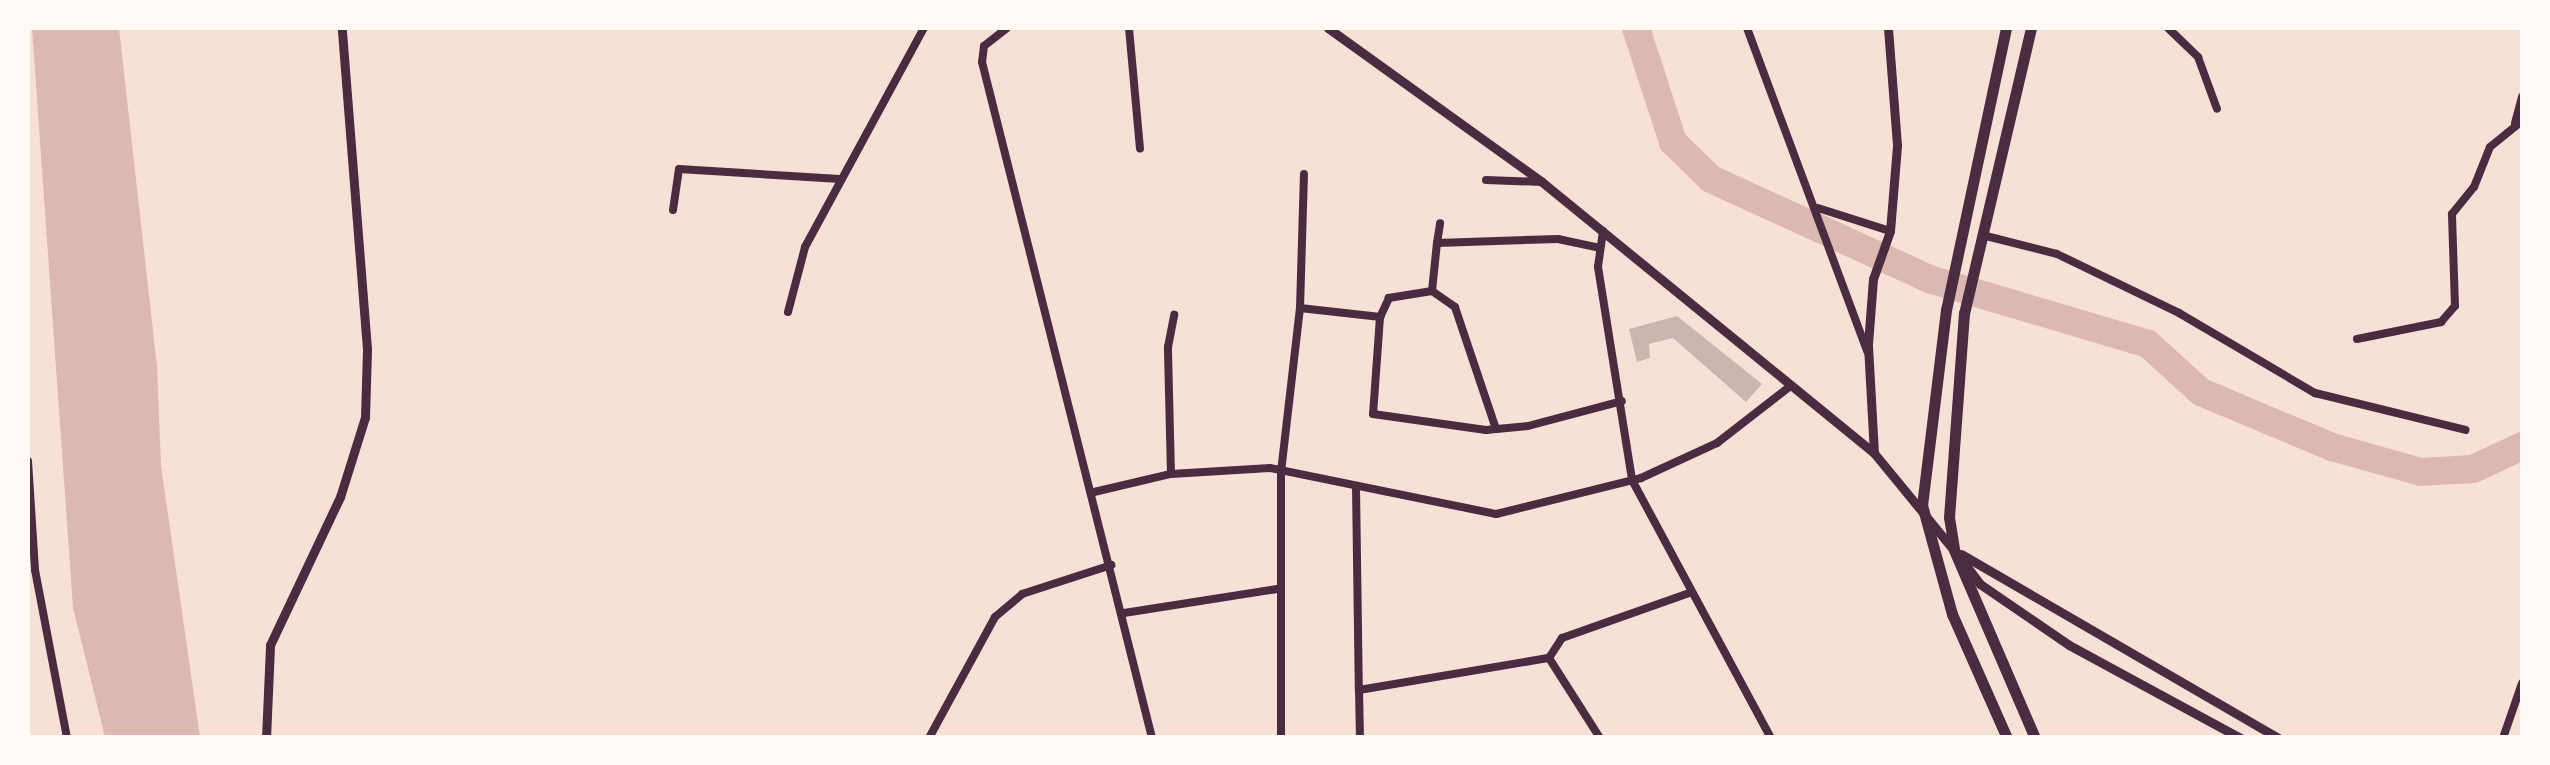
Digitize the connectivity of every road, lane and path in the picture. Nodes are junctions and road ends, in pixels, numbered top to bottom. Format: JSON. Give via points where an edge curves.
{"nodes":[{"id":1,"x":342,"y":28,"type":"edge"},
{"id":2,"x":924,"y":28,"type":"edge"},
{"id":3,"x":1007,"y":28,"type":"edge"},
{"id":4,"x":1128,"y":28,"type":"edge"},
{"id":5,"x":1328,"y":28,"type":"edge"},
{"id":6,"x":1747,"y":28,"type":"edge"},
{"id":7,"x":1888,"y":28,"type":"edge"},
{"id":8,"x":2006,"y":28,"type":"edge"},
{"id":9,"x":2031,"y":28,"type":"edge"},
{"id":10,"x":2168,"y":28,"type":"edge"},
{"id":11,"x":1342,"y":32,"type":"edge"},
{"id":12,"x":2522,"y":97,"type":"edge"},
{"id":13,"x":2218,"y":109,"type":"dead end"},
{"id":14,"x":2519,"y":122,"type":"edge"},
{"id":15,"x":1140,"y":148,"type":"dead end"},
{"id":16,"x":1304,"y":174,"type":"dead end"},
{"id":17,"x":840,"y":180,"type":"junction"},
{"id":18,"x":1486,"y":180,"type":"dead end"},
{"id":19,"x":1542,"y":182,"type":"junction"},
{"id":20,"x":1816,"y":208,"type":"junction"},
{"id":21,"x":673,"y":210,"type":"dead end"},
{"id":22,"x":1440,"y":223,"type":"dead end"},
{"id":23,"x":1890,"y":230,"type":"junction"},
{"id":24,"x":1603,"y":231,"type":"junction"},
{"id":25,"x":1982,"y":235,"type":"junction"},
{"id":26,"x":1436,"y":243,"type":"junction"},
{"id":27,"x":1596,"y":246,"type":"junction"},
{"id":28,"x":1432,"y":292,"type":"junction"},
{"id":29,"x":1300,"y":308,"type":"junction"},
{"id":30,"x":788,"y":312,"type":"dead end"},
{"id":31,"x":1174,"y":314,"type":"dead end"},
{"id":32,"x":1380,"y":316,"type":"junction"},
{"id":33,"x":2358,"y":340,"type":"dead end"},
{"id":34,"x":1869,"y":359,"type":"junction"},
{"id":35,"x":1788,"y":388,"type":"junction"},
{"id":36,"x":1622,"y":401,"type":"junction"},
{"id":37,"x":1496,"y":429,"type":"junction"},
{"id":38,"x":2466,"y":430,"type":"dead end"},
{"id":39,"x":1874,"y":452,"type":"junction"},
{"id":40,"x":28,"y":461,"type":"edge"},
{"id":41,"x":1281,"y":472,"type":"junction"},
{"id":42,"x":1171,"y":474,"type":"junction"},
{"id":43,"x":1632,"y":480,"type":"junction"},
{"id":44,"x":1356,"y":487,"type":"junction"},
{"id":45,"x":1094,"y":492,"type":"junction"},
{"id":46,"x":1922,"y":505,"type":"junction"},
{"id":47,"x":1954,"y":550,"type":"junction"},
{"id":48,"x":1111,"y":565,"type":"junction"},
{"id":49,"x":1277,"y":589,"type":"junction"},
{"id":50,"x":1689,"y":593,"type":"junction"},
{"id":51,"x":1124,"y":613,"type":"junction"},
{"id":52,"x":1549,"y":658,"type":"junction"},
{"id":53,"x":2522,"y":683,"type":"edge"},
{"id":54,"x":1359,"y":690,"type":"junction"},
{"id":55,"x":2004,"y":731,"type":"edge"},
{"id":56,"x":67,"y":738,"type":"edge"},
{"id":57,"x":266,"y":738,"type":"edge"},
{"id":58,"x":930,"y":738,"type":"edge"},
{"id":59,"x":1152,"y":738,"type":"edge"},
{"id":60,"x":1282,"y":738,"type":"edge"},
{"id":61,"x":1360,"y":738,"type":"edge"},
{"id":62,"x":1600,"y":738,"type":"edge"},
{"id":63,"x":1771,"y":738,"type":"edge"},
{"id":64,"x":1993,"y":738,"type":"edge"},
{"id":65,"x":2035,"y":738,"type":"edge"},
{"id":66,"x":2240,"y":738,"type":"edge"},
{"id":67,"x":2278,"y":738,"type":"edge"},
{"id":68,"x":2503,"y":738,"type":"edge"}],
"edges":[{"from":1,"to":57,"type":"street","via":[[367,349],[364,417],[340,497],[270,645]]},
{"from":2,"to":17,"type":"street"},
{"from":3,"to":45,"type":"street","via":[[984,46],[982,62]]},
{"from":4,"to":15,"type":"street"},
{"from":5,"to":11,"type":"street"},
{"from":6,"to":20,"type":"street"},
{"from":7,"to":23,"type":"street","via":[[1897,145]]},
{"from":8,"to":46,"type":"main road","via":[[1946,310]]},
{"from":9,"to":25,"type":"main road"},
{"from":10,"to":13,"type":"street","via":[[2198,58]]},
{"from":11,"to":19,"type":"street"},
{"from":12,"to":14,"type":"street"},
{"from":14,"to":33,"type":"street","via":[[2490,147],[2474,187],[2452,214],[2455,306],[2441,322]]},
{"from":16,"to":29,"type":"street"},
{"from":17,"to":21,"type":"street","via":[[680,169]]},
{"from":17,"to":30,"type":"street","via":[[805,247]]},
{"from":18,"to":19,"type":"street"},
{"from":19,"to":24,"type":"street"},
{"from":20,"to":23,"type":"street"},
{"from":20,"to":34,"type":"street"},
{"from":22,"to":26,"type":"street"},
{"from":23,"to":34,"type":"street","via":[[1873,279]]},
{"from":24,"to":27,"type":"street"},
{"from":24,"to":35,"type":"street"},
{"from":25,"to":38,"type":"street","via":[[2056,254],[2109,279],[2315,393]]},
{"from":25,"to":47,"type":"main road","via":[[1964,312],[1949,517]]},
{"from":26,"to":27,"type":"street","via":[[1558,239]]},
{"from":26,"to":28,"type":"street"},
{"from":27,"to":36,"type":"street"},
{"from":28,"to":32,"type":"street","via":[[1389,298]]},
{"from":28,"to":37,"type":"street","via":[[1455,307]]},
{"from":29,"to":32,"type":"street"},
{"from":29,"to":41,"type":"street"},
{"from":31,"to":42,"type":"street","via":[[1168,347]]},
{"from":32,"to":37,"type":"street","via":[[1373,414]]},
{"from":34,"to":39,"type":"street"},
{"from":35,"to":39,"type":"street"},
{"from":35,"to":43,"type":"street","via":[[1717,443]]},
{"from":36,"to":37,"type":"street"},
{"from":36,"to":43,"type":"street"},
{"from":39,"to":46,"type":"street"},
{"from":40,"to":56,"type":"street","via":[[35,570]]},
{"from":41,"to":42,"type":"street"},
{"from":41,"to":44,"type":"street"},
{"from":41,"to":49,"type":"street"},
{"from":42,"to":45,"type":"street"},
{"from":43,"to":44,"type":"street","via":[[1496,514]]},
{"from":43,"to":50,"type":"street"},
{"from":44,"to":54,"type":"street"},
{"from":45,"to":48,"type":"street"},
{"from":46,"to":47,"type":"street"},
{"from":46,"to":55,"type":"main road","via":[[1952,614]]},
{"from":47,"to":65,"type":"main road"},
{"from":47,"to":66,"type":"street","via":[[2006,604]]},
{"from":47,"to":67,"type":"street"},
{"from":48,"to":51,"type":"street"},
{"from":48,"to":58,"type":"street","via":[[1022,594],[995,617]]},
{"from":49,"to":51,"type":"street"},
{"from":49,"to":60,"type":"street"},
{"from":50,"to":52,"type":"street","via":[[1562,638]]},
{"from":50,"to":63,"type":"street"},
{"from":51,"to":59,"type":"street"},
{"from":52,"to":54,"type":"street"},
{"from":52,"to":62,"type":"street"},
{"from":53,"to":68,"type":"street"},
{"from":54,"to":61,"type":"street"},
{"from":55,"to":64,"type":"street"}]}
